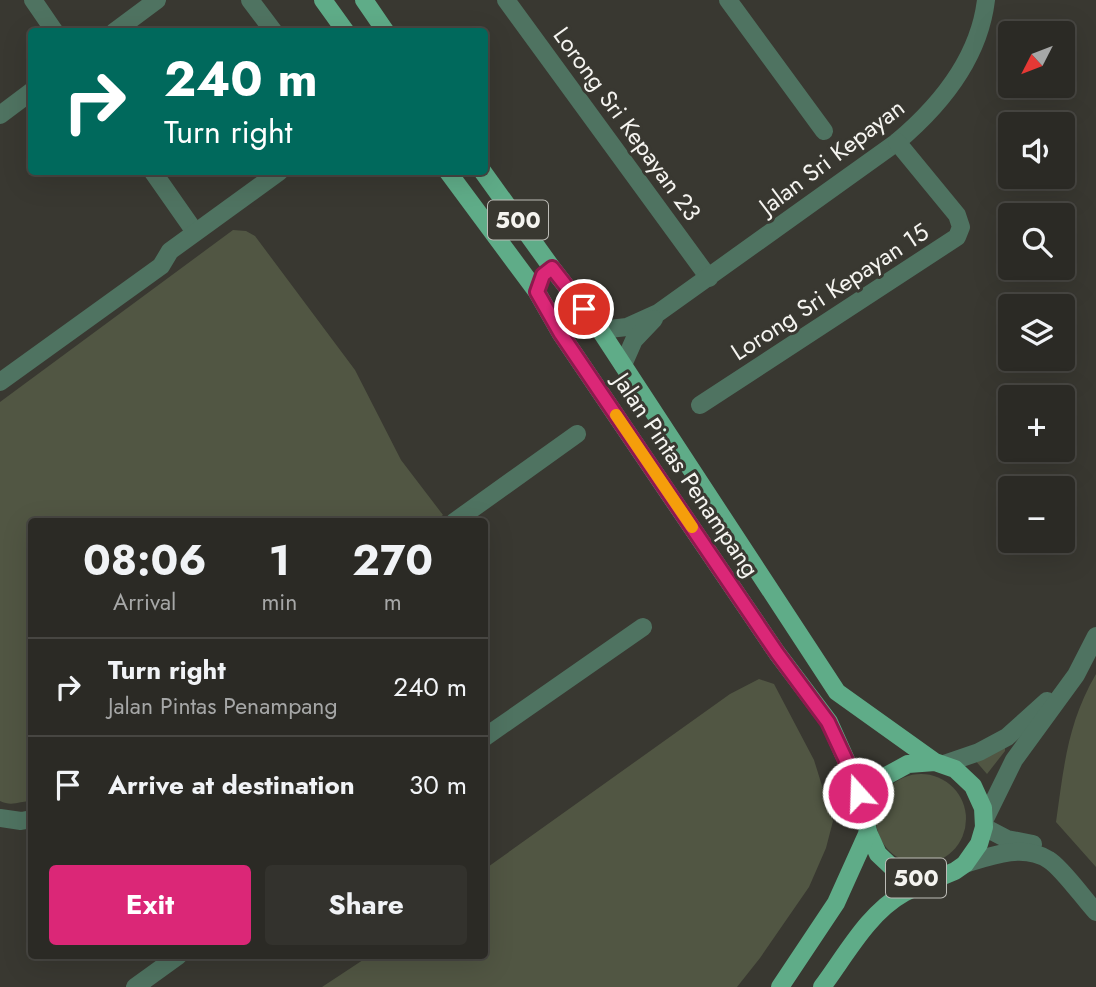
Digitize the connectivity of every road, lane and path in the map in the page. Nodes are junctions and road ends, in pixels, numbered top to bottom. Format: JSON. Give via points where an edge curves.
{"nodes":[{"id":1,"x":33,"y":0,"type":"edge"},
{"id":2,"x":157,"y":0,"type":"edge"},
{"id":3,"x":250,"y":0,"type":"edge"},
{"id":4,"x":323,"y":0,"type":"edge"},
{"id":5,"x":364,"y":0,"type":"edge"},
{"id":6,"x":506,"y":0,"type":"edge"},
{"id":7,"x":728,"y":0,"type":"edge"},
{"id":8,"x":986,"y":0,"type":"edge"},
{"id":9,"x":52,"y":28,"type":"edge"},
{"id":10,"x":119,"y":28,"type":"edge"},
{"id":11,"x":271,"y":28,"type":"edge"},
{"id":12,"x":343,"y":28,"type":"edge"},
{"id":13,"x":383,"y":28,"type":"edge"},
{"id":14,"x":28,"y":94,"type":"edge"},
{"id":15,"x":0,"y":115,"type":"edge"},
{"id":16,"x":824,"y":131,"type":"dead end"},
{"id":17,"x":897,"y":142,"type":"junction"},
{"id":18,"x":155,"y":175,"type":"edge"},
{"id":19,"x":275,"y":175,"type":"edge"},
{"id":20,"x":450,"y":175,"type":"edge"},
{"id":21,"x":485,"y":175,"type":"edge"},
{"id":22,"x":195,"y":232,"type":"junction"},
{"id":23,"x":552,"y":268,"type":"junction"},
{"id":24,"x":709,"y":278,"type":"junction"},
{"id":25,"x":537,"y":292,"type":"junction"},
{"id":26,"x":659,"y":313,"type":"junction"},
{"id":27,"x":600,"y":330,"type":"junction"},
{"id":28,"x":623,"y":365,"type":"junction"},
{"id":29,"x":1,"y":378,"type":"edge"},
{"id":30,"x":700,"y":405,"type":"dead end"},
{"id":31,"x":577,"y":435,"type":"dead end"},
{"id":32,"x":460,"y":518,"type":"edge"},
{"id":33,"x":643,"y":627,"type":"dead end"},
{"id":34,"x":1096,"y":636,"type":"edge"},
{"id":35,"x":1076,"y":675,"type":"junction"},
{"id":36,"x":488,"y":735,"type":"edge"},
{"id":37,"x":939,"y":763,"type":"junction"},
{"id":38,"x":0,"y":818,"type":"edge"},
{"id":39,"x":28,"y":820,"type":"edge"},
{"id":40,"x":867,"y":823,"type":"junction"},
{"id":41,"x":984,"y":824,"type":"junction"},
{"id":42,"x":965,"y":864,"type":"junction"},
{"id":43,"x":943,"y":876,"type":"junction"},
{"id":44,"x":1096,"y":895,"type":"edge"},
{"id":45,"x":1096,"y":912,"type":"edge"},
{"id":46,"x":174,"y":959,"type":"edge"},
{"id":47,"x":135,"y":987,"type":"edge"},
{"id":48,"x":780,"y":987,"type":"edge"},
{"id":49,"x":822,"y":987,"type":"edge"}],
"edges":[{"from":1,"to":9,"type":"street"},
{"from":2,"to":10,"type":"street"},
{"from":3,"to":11,"type":"street"},
{"from":4,"to":12,"type":"main road"},
{"from":5,"to":13,"type":"main road"},
{"from":6,"to":24,"type":"street","name":"Lorong Sri Kepayan 23"},
{"from":7,"to":16,"type":"street"},
{"from":8,"to":17,"type":"street","name":"Jalan Sri Kepayan","via":[[974,49],[950,90]]},
{"from":14,"to":15,"type":"street"},
{"from":17,"to":24,"type":"street","name":"Jalan Sri Kepayan"},
{"from":17,"to":30,"type":"street","name":"Lorong Sri Kepayan 15","via":[[957,215],[961,227],[957,237]]},
{"from":18,"to":22,"type":"street"},
{"from":19,"to":22,"type":"street"},
{"from":20,"to":25,"type":"main road","name":"Jalan Pintas Penampang","number":"500"},
{"from":21,"to":23,"type":"main road","name":"Jalan Pintas Penampang","number":"500"},
{"from":22,"to":29,"type":"street","via":[[170,251],[161,266]]},
{"from":23,"to":25,"type":"main road","via":[[543,275]]},
{"from":23,"to":27,"type":"main road","name":"Jalan Pintas Penampang","number":"500"},
{"from":24,"to":26,"type":"street","name":"Jalan Sri Kepayan"},
{"from":25,"to":40,"type":"main road","name":"Jalan Pintas Penampang","number":"500","via":[[568,345],[828,722],[851,771]]},
{"from":26,"to":27,"type":"street","name":"Jalan Sri Kepayan","via":[[627,327]]},
{"from":26,"to":28,"type":"street","name":"Jalan Sri Kepayan","via":[[634,340]]},
{"from":27,"to":28,"type":"main road","name":"Jalan Pintas Penampang","number":"500"},
{"from":28,"to":37,"type":"main road","name":"Jalan Pintas Penampang","number":"500","via":[[837,692]]},
{"from":31,"to":32,"type":"street"},
{"from":33,"to":36,"type":"street"},
{"from":34,"to":35,"type":"street"},
{"from":35,"to":37,"type":"street","via":[[1007,737],[979,752]]},
{"from":35,"to":41,"type":"street","via":[[1014,760]]},
{"from":37,"to":40,"type":"main road","number":"500","via":[[908,764],[886,776],[872,795]]},
{"from":37,"to":41,"type":"main road","number":"500","via":[[973,786]]},
{"from":38,"to":39,"type":"street"},
{"from":40,"to":43,"type":"main road","number":"500","via":[[878,854],[896,871],[919,878]]},
{"from":40,"to":48,"type":"main road","number":"500","via":[[836,903]]},
{"from":41,"to":42,"type":"main road","number":"500","via":[[979,844]]},
{"from":41,"to":44,"type":"street","via":[[1007,839],[1053,849]]},
{"from":42,"to":43,"type":"main road","number":"500"},
{"from":42,"to":45,"type":"street","via":[[1010,852],[1036,854],[1050,860]]},
{"from":43,"to":49,"type":"main road","number":"500","via":[[902,894],[882,910]]},
{"from":46,"to":47,"type":"street"}]}
